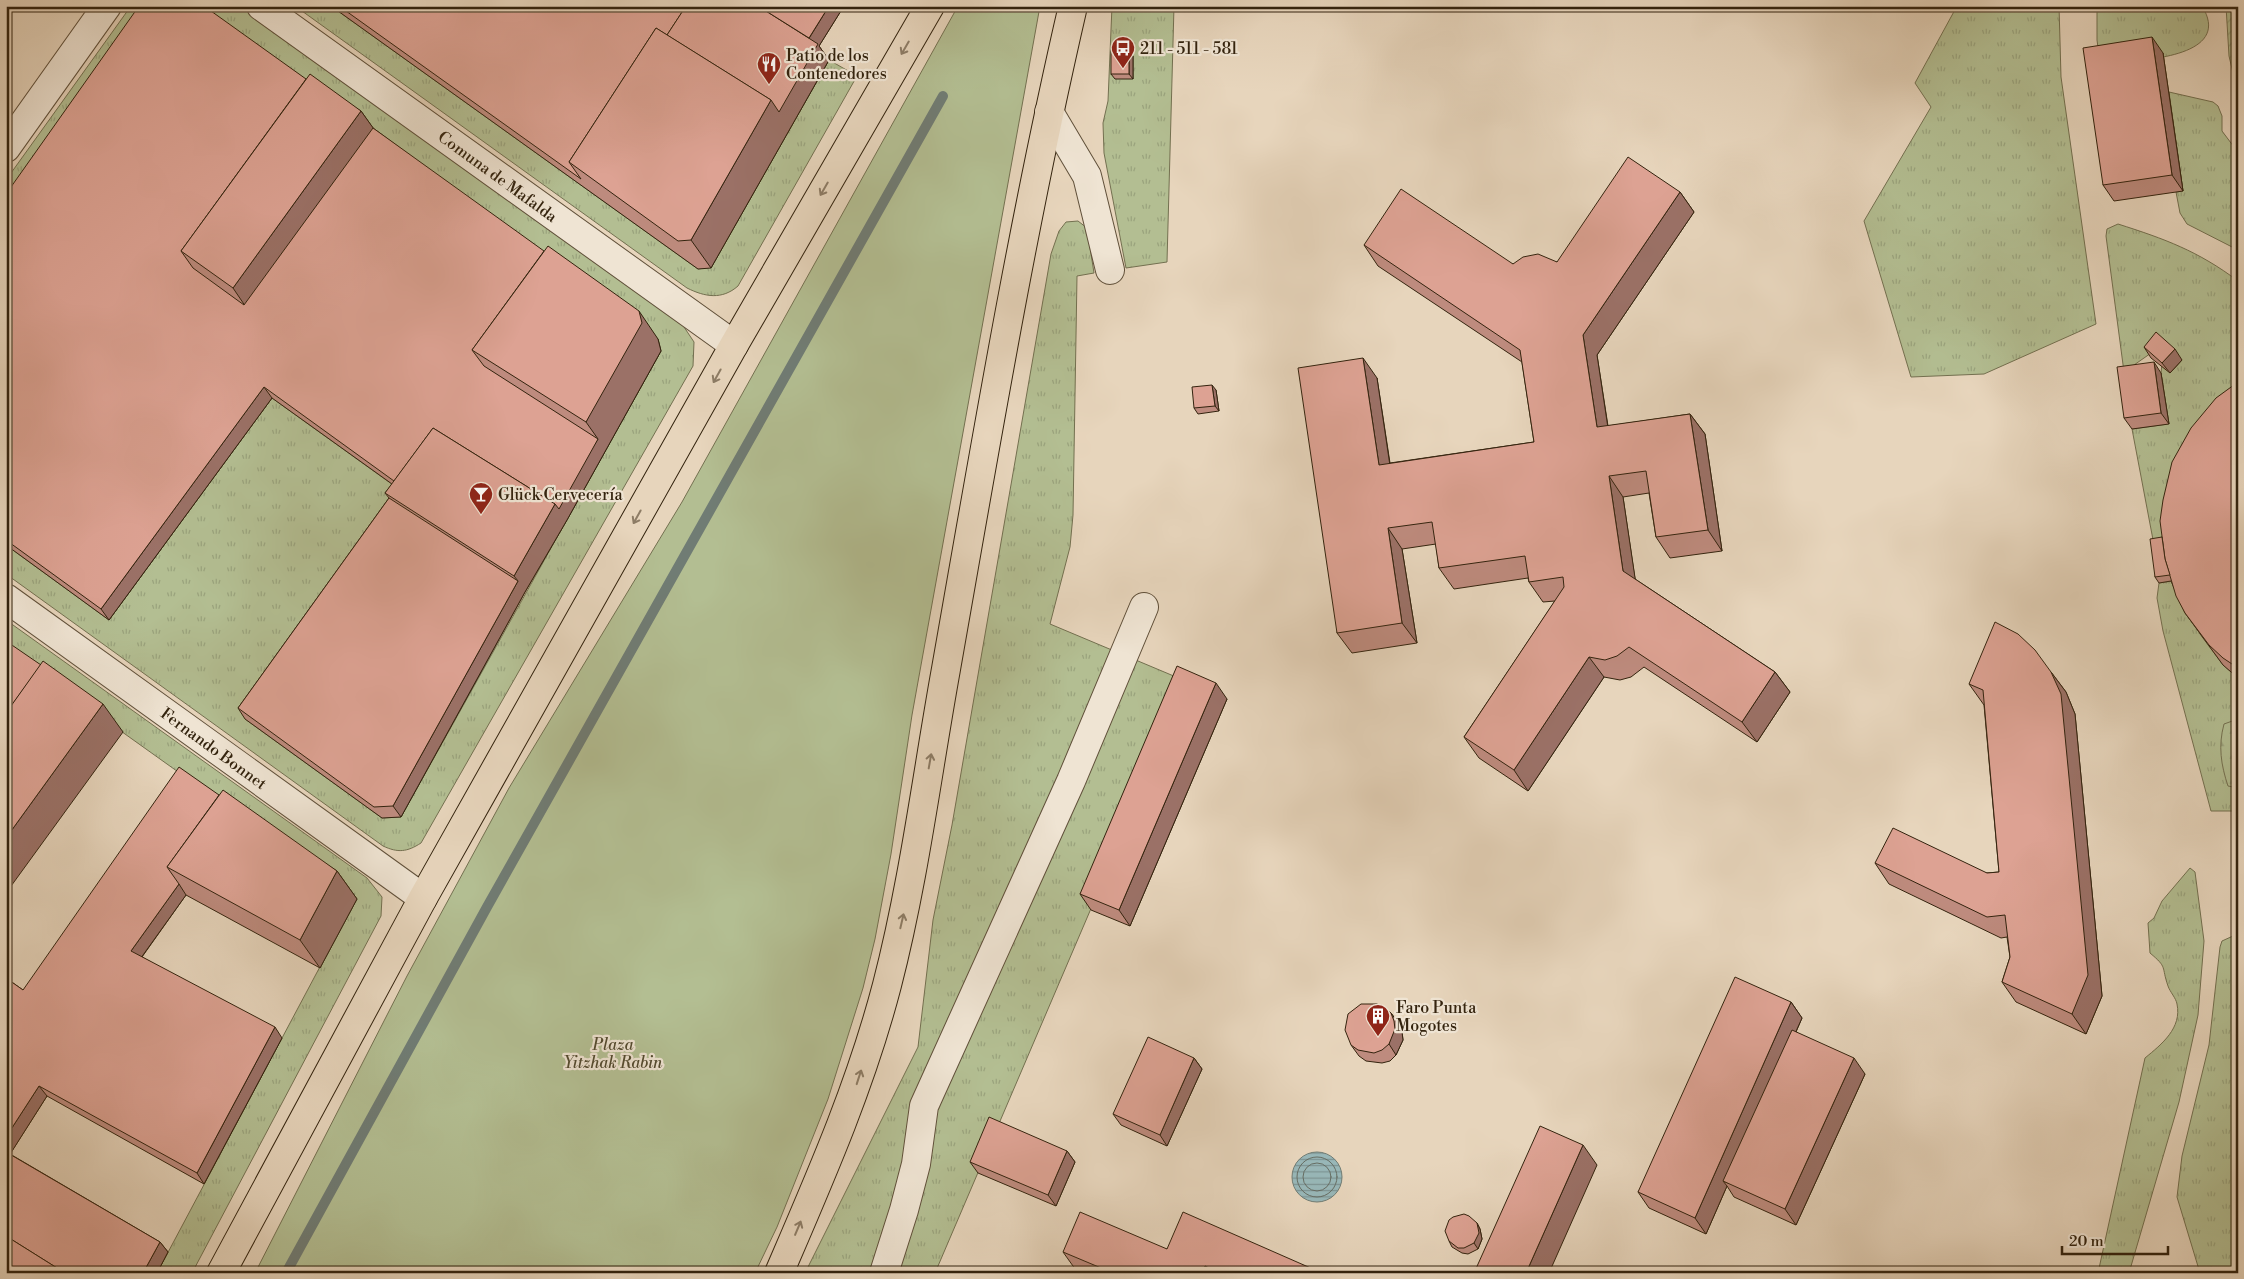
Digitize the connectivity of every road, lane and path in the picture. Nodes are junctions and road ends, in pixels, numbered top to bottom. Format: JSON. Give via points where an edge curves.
{"nodes":[{"id":1,"x":107,"y":6,"type":"edge"},
{"id":2,"x":261,"y":6,"type":"edge"},
{"id":3,"x":930,"y":6,"type":"edge"},
{"id":4,"x":1073,"y":6,"type":"edge"},
{"id":5,"x":1049,"y":112,"type":"junction"},
{"id":6,"x":6,"y":148,"type":"edge"},
{"id":7,"x":1110,"y":270,"type":"dead end"},
{"id":8,"x":734,"y":345,"type":"junction"},
{"id":9,"x":6,"y":598,"type":"edge"},
{"id":10,"x":1144,"y":607,"type":"dead end"},
{"id":11,"x":423,"y":898,"type":"junction"},
{"id":12,"x":221,"y":1273,"type":"edge"},
{"id":13,"x":779,"y":1273,"type":"edge"},
{"id":14,"x":884,"y":1273,"type":"edge"}],
"edges":[{"from":1,"to":6,"type":"street"},
{"from":2,"to":8,"type":"street","name":"Comuna de Mafalda"},
{"from":3,"to":8,"type":"main road","one_way":true},
{"from":4,"to":5,"type":"main road"},
{"from":5,"to":7,"type":"street","via":[[1087,176]]},
{"from":13,"to":5,"type":"main road","one_way":true,"via":[[858,1082],[887,986],[908,893],[999,362]]},
{"from":8,"to":11,"type":"main road","one_way":true},
{"from":9,"to":11,"type":"street","name":"Fernando Bonnet"},
{"from":10,"to":14,"type":"street","via":[[1071,781],[924,1106],[916,1164]]},
{"from":11,"to":12,"type":"main road"}]}
